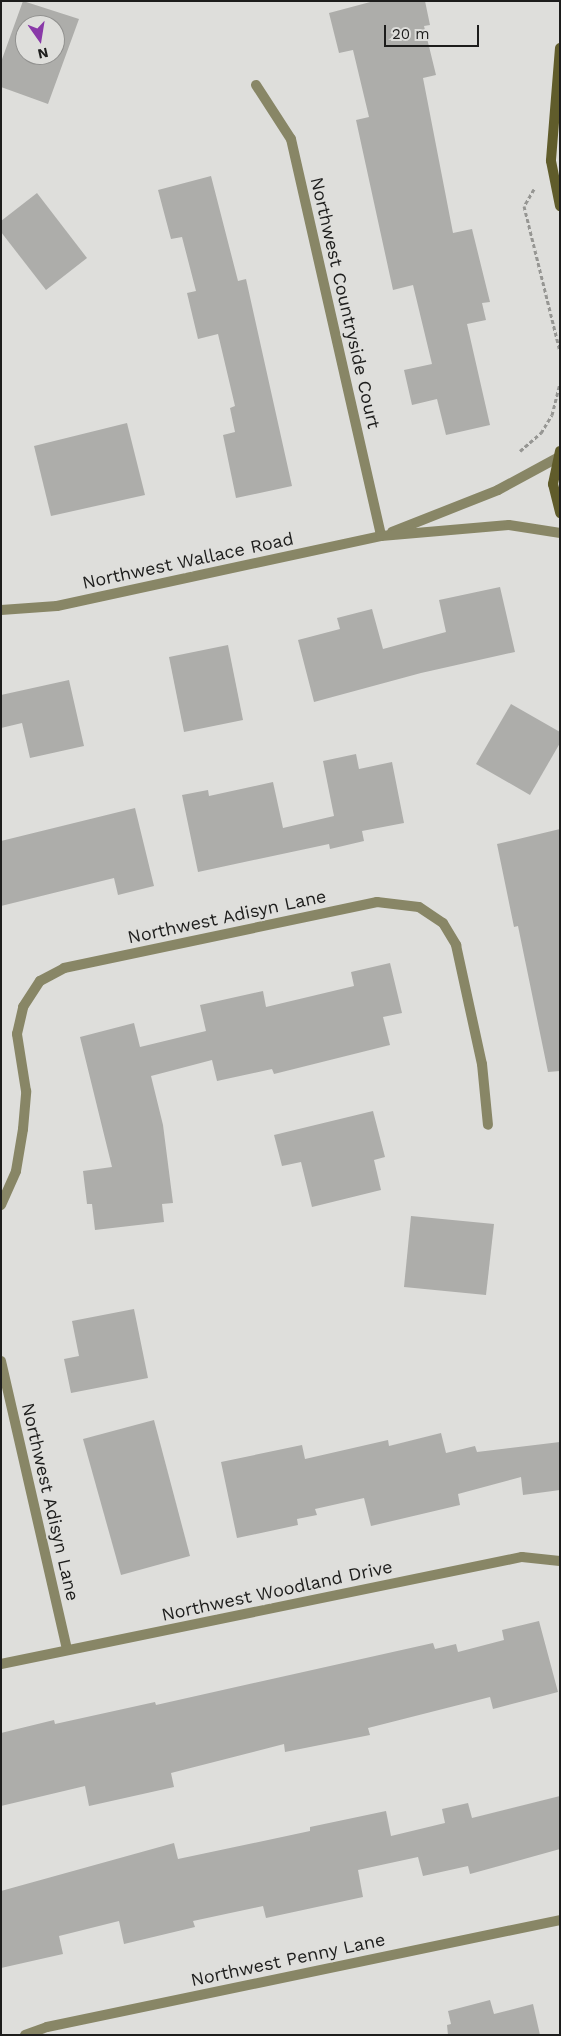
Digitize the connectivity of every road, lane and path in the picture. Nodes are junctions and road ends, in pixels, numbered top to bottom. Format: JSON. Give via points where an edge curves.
{"nodes":[{"id":1,"x":560,"y":48,"type":"edge"},
{"id":2,"x":256,"y":85,"type":"dead end"},
{"id":3,"x":551,"y":162,"type":"junction"},
{"id":4,"x":560,"y":206,"type":"edge"},
{"id":5,"x":560,"y":351,"type":"edge"},
{"id":6,"x":560,"y":384,"type":"edge"},
{"id":7,"x":558,"y":454,"type":"edge"},
{"id":8,"x":512,"y":459,"type":"dead end"},
{"id":9,"x":560,"y":513,"type":"edge"},
{"id":10,"x":560,"y":532,"type":"edge"},
{"id":11,"x":381,"y":536,"type":"junction"},
{"id":12,"x":1,"y":610,"type":"edge"},
{"id":13,"x":488,"y":1125,"type":"dead end"},
{"id":14,"x":1,"y":1205,"type":"edge"},
{"id":15,"x":1,"y":1361,"type":"edge"},
{"id":16,"x":560,"y":1561,"type":"edge"},
{"id":17,"x":67,"y":1650,"type":"junction"},
{"id":18,"x":1,"y":1664,"type":"edge"},
{"id":19,"x":560,"y":1920,"type":"edge"},
{"id":20,"x":25,"y":2035,"type":"edge"}],
"edges":[{"from":1,"to":3,"type":"main road"},
{"from":2,"to":11,"type":"street","name":"Northwest Countryside Court","via":[[291,139]]},
{"from":3,"to":4,"type":"main road"},
{"from":3,"to":5,"type":"path","via":[[524,206]]},
{"from":6,"to":8,"type":"path","via":[[552,415],[541,433]]},
{"from":7,"to":9,"type":"main road","via":[[553,484]]},
{"from":7,"to":11,"type":"street","name":"Northwest Wallace Road","via":[[498,490]]},
{"from":10,"to":11,"type":"street","name":"Northwest Wallace Road","via":[[510,525]]},
{"from":11,"to":12,"type":"street","name":"Northwest Wallace Road","via":[[57,606]]},
{"from":13,"to":14,"type":"street","name":"Northwest Adisyn Lane","via":[[482,1064],[456,945],[443,923],[419,907],[377,902],[64,968],[40,981],[23,1007],[17,1034],[26,1091],[23,1129],[16,1171]]},
{"from":15,"to":17,"type":"street","name":"Northwest Adisyn Lane"},
{"from":16,"to":17,"type":"street","name":"Northwest Woodland Drive","via":[[522,1557]]},
{"from":17,"to":18,"type":"street","name":"Northwest Woodland Drive"},
{"from":19,"to":20,"type":"street","name":"Northwest Penny Lane","via":[[47,2027]]}]}
